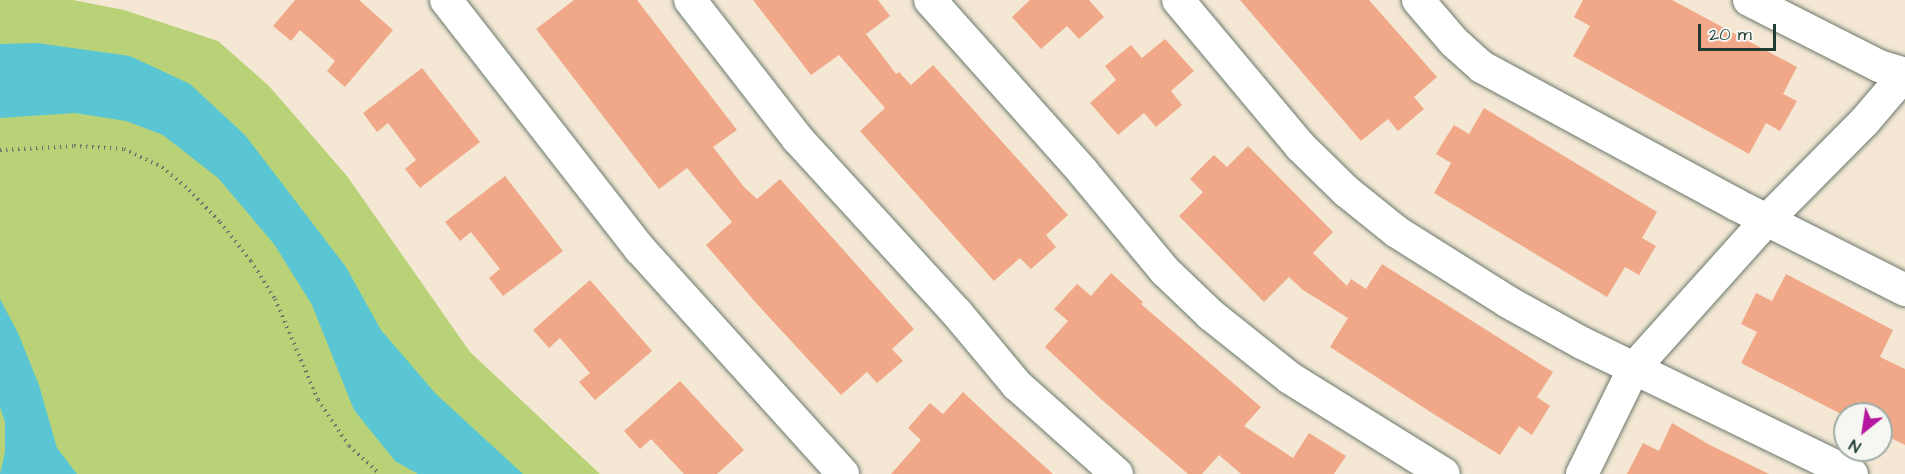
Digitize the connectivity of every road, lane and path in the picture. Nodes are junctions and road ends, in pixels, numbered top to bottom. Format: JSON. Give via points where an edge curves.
{"nodes":[{"id":1,"x":446,"y":0,"type":"edge"},
{"id":2,"x":690,"y":0,"type":"edge"},
{"id":3,"x":930,"y":0,"type":"edge"},
{"id":4,"x":1178,"y":0,"type":"edge"},
{"id":5,"x":1418,"y":0,"type":"edge"},
{"id":6,"x":1749,"y":0,"type":"edge"},
{"id":7,"x":1905,"y":74,"type":"edge"},
{"id":8,"x":0,"y":150,"type":"edge"},
{"id":9,"x":1767,"y":220,"type":"junction"},
{"id":10,"x":1905,"y":290,"type":"edge"},
{"id":11,"x":1634,"y":368,"type":"junction"},
{"id":12,"x":380,"y":474,"type":"edge"},
{"id":13,"x":843,"y":474,"type":"edge"},
{"id":14,"x":1117,"y":474,"type":"edge"},
{"id":15,"x":1444,"y":474,"type":"edge"},
{"id":16,"x":1582,"y":474,"type":"edge"},
{"id":17,"x":1852,"y":474,"type":"edge"}],
"edges":[{"from":1,"to":13,"type":"street","via":[[640,249]]},
{"from":2,"to":14,"type":"street","via":[[797,138],[957,313],[1017,385]]},
{"from":3,"to":15,"type":"street","via":[[1165,271],[1211,315],[1290,378]]},
{"from":4,"to":11,"type":"street","via":[[1300,146],[1388,226],[1508,302]]},
{"from":5,"to":9,"type":"street","via":[[1482,67]]},
{"from":6,"to":7,"type":"street","via":[[1879,66]]},
{"from":7,"to":9,"type":"street","via":[[1865,121]]},
{"from":8,"to":12,"type":"path","via":[[74,146],[124,149],[162,167],[220,222],[251,261],[275,299],[318,400],[349,446]]},
{"from":9,"to":10,"type":"street"},
{"from":9,"to":11,"type":"street"},
{"from":11,"to":16,"type":"street"},
{"from":11,"to":17,"type":"street"}]}
